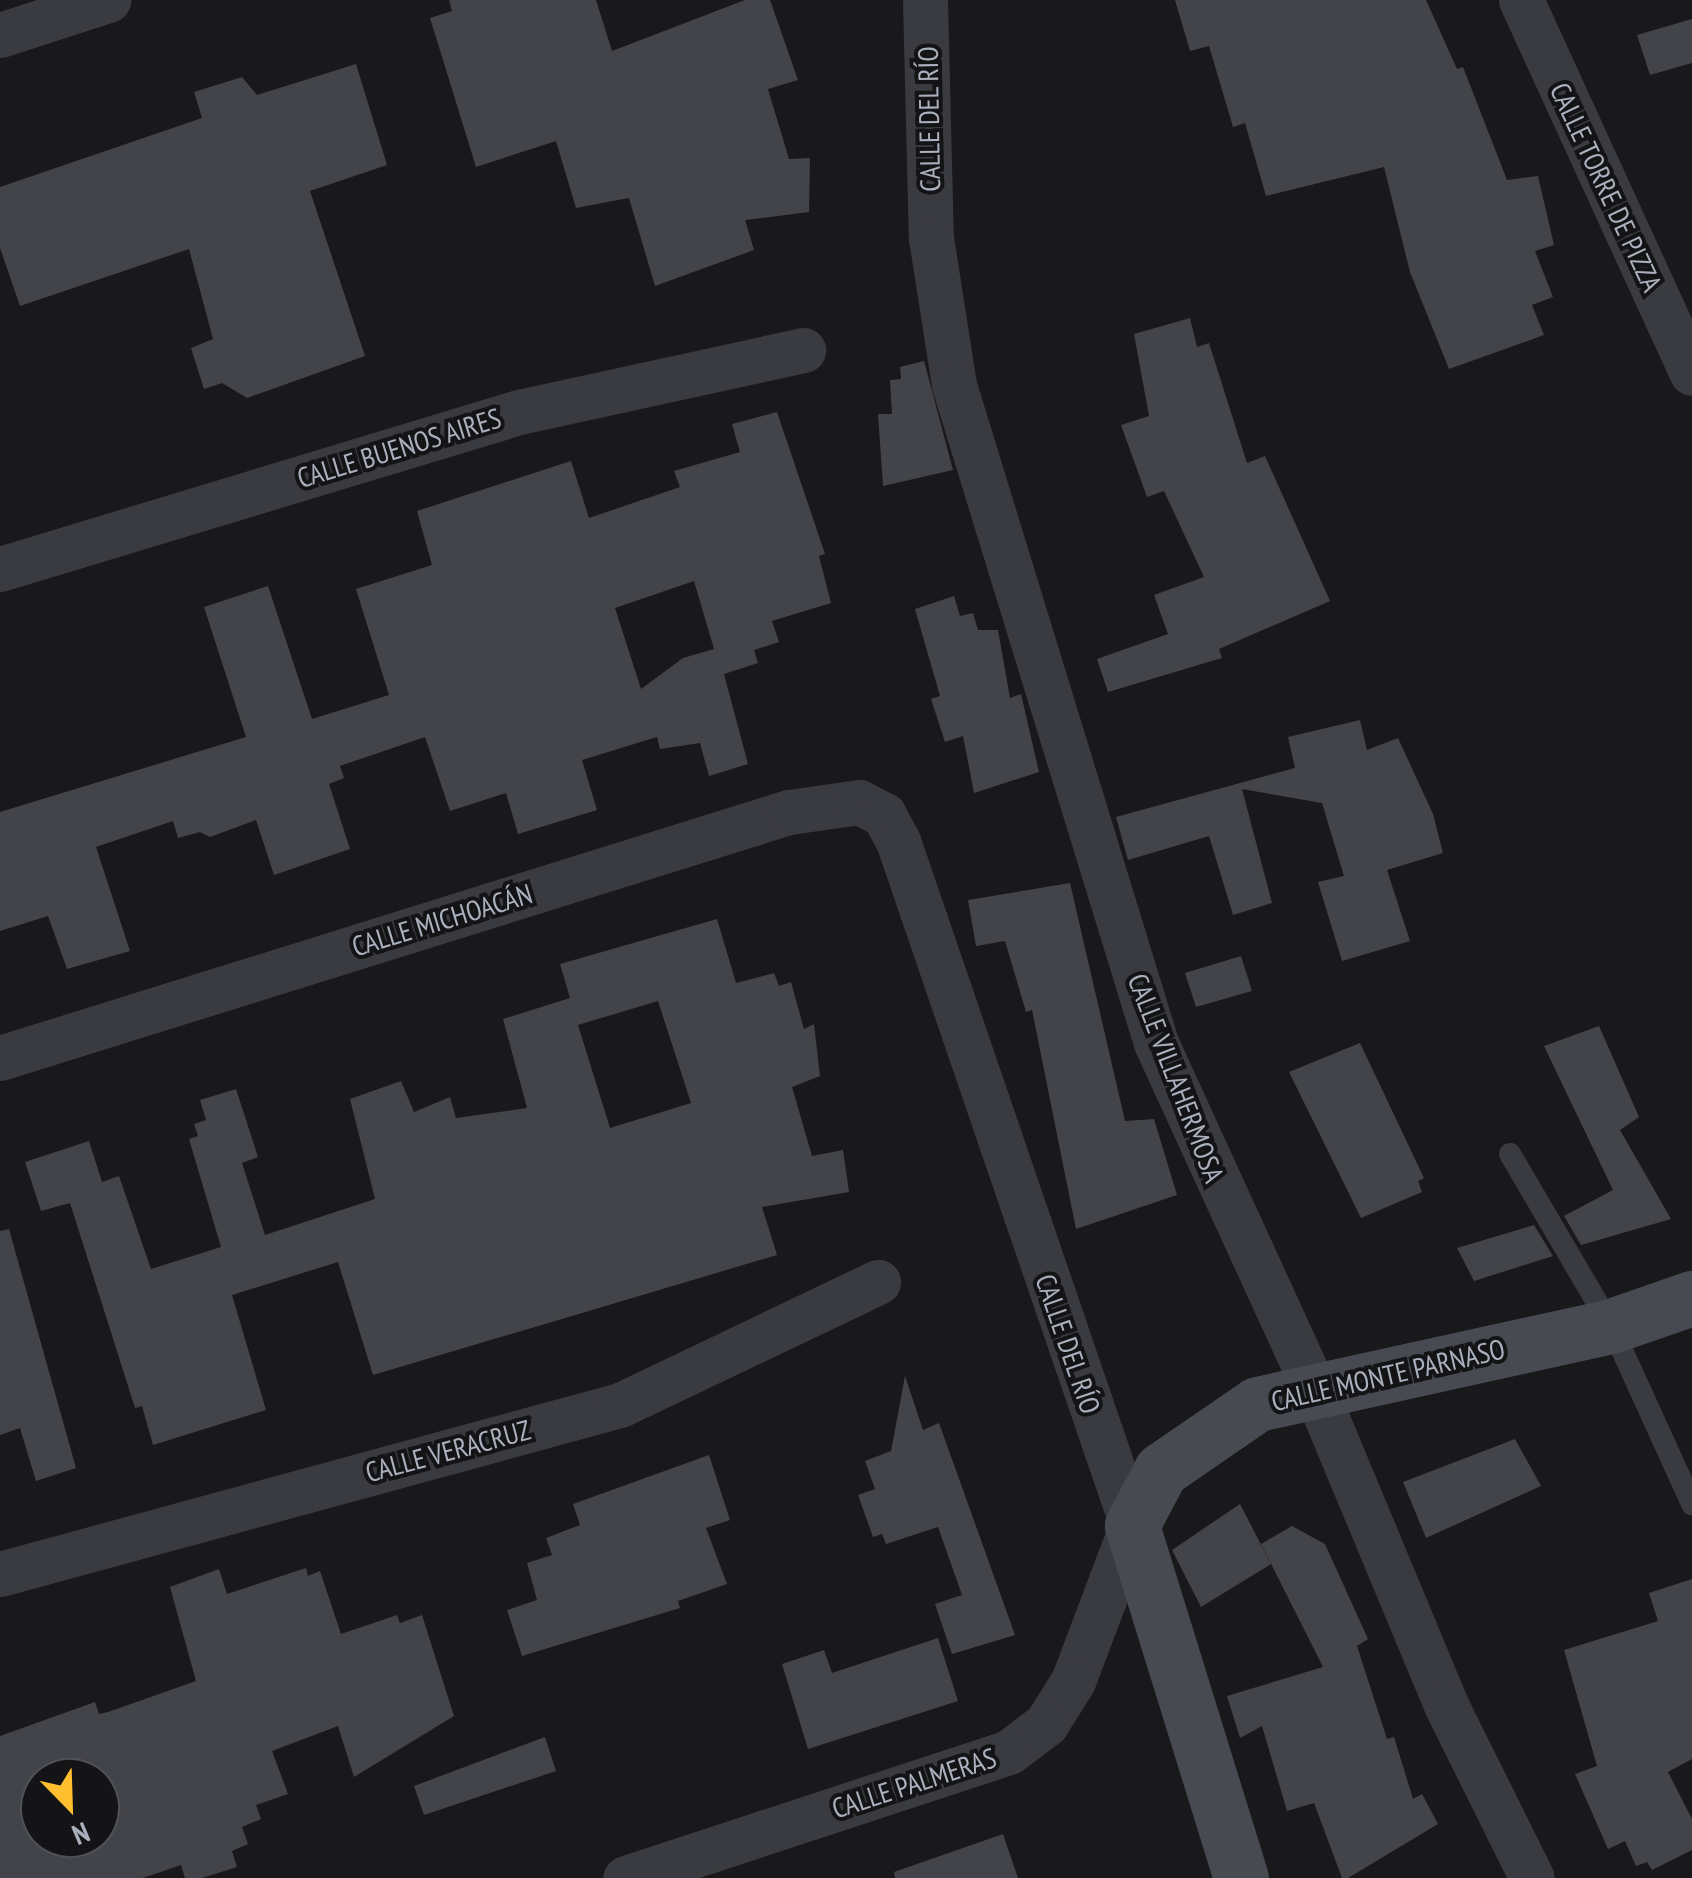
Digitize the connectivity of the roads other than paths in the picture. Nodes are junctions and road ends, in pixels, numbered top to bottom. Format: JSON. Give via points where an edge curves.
{"nodes":[{"id":1,"x":108,"y":0,"type":"edge"},
{"id":2,"x":925,"y":0,"type":"edge"},
{"id":3,"x":1521,"y":0,"type":"edge"},
{"id":4,"x":0,"y":35,"type":"edge"},
{"id":5,"x":931,"y":238,"type":"joint"},
{"id":6,"x":803,"y":350,"type":"dead end"},
{"id":7,"x":1692,"y":373,"type":"edge"},
{"id":8,"x":0,"y":569,"type":"edge"},
{"id":9,"x":884,"y":814,"type":"joint"},
{"id":10,"x":0,"y":1058,"type":"edge"},
{"id":11,"x":1510,"y":1154,"type":"dead end"},
{"id":12,"x":878,"y":1282,"type":"dead end"},
{"id":13,"x":1692,"y":1298,"type":"edge"},
{"id":14,"x":1611,"y":1326,"type":"junction"},
{"id":15,"x":1315,"y":1390,"type":"junction"},
{"id":16,"x":1692,"y":1504,"type":"edge"},
{"id":17,"x":1132,"y":1525,"type":"junction"},
{"id":18,"x":0,"y":1574,"type":"edge"},
{"id":19,"x":625,"y":1878,"type":"edge"},
{"id":20,"x":1241,"y":1878,"type":"edge"},
{"id":21,"x":1532,"y":1878,"type":"edge"}],
"edges":[{"from":1,"to":4,"type":"street"},
{"from":2,"to":5,"type":"street","name":"CALLE DEL RÍO"},
{"from":3,"to":7,"type":"street","name":"CALLE TORRE DE PIZZA"},
{"from":5,"to":15,"type":"street","name":"CALLE VILLAHERMOSA","via":[[954,385],[1156,1043]]},
{"from":6,"to":8,"type":"street","name":"CALLE BUENOS AIRES","via":[[519,412]]},
{"from":9,"to":10,"type":"street","name":"CALLE MICHOACÁN","via":[[859,802],[788,812]]},
{"from":9,"to":17,"type":"street","name":"CALLE DEL RÍO"},
{"from":11,"to":14,"type":"lane"},
{"from":12,"to":18,"type":"street","name":"CALLE VERACRUZ","via":[[620,1404]]},
{"from":13,"to":14,"type":"street","name":"CALLE MONTE PARNASO"},
{"from":14,"to":15,"type":"street","name":"CALLE MONTE PARNASO"},
{"from":14,"to":16,"type":"lane"},
{"from":15,"to":17,"type":"street","name":"CALLE MONTE PARNASO","via":[[1256,1404],[1208,1432],[1160,1470]]},
{"from":15,"to":21,"type":"street","name":"CALLE VILLAHERMOSA","via":[[1446,1705]]},
{"from":17,"to":19,"type":"street","name":"CALLE PALMERAS","via":[[1074,1681],[1046,1724],[1009,1752]]},
{"from":17,"to":20,"type":"street","name":"CALLE DEL RÍO"}]}
